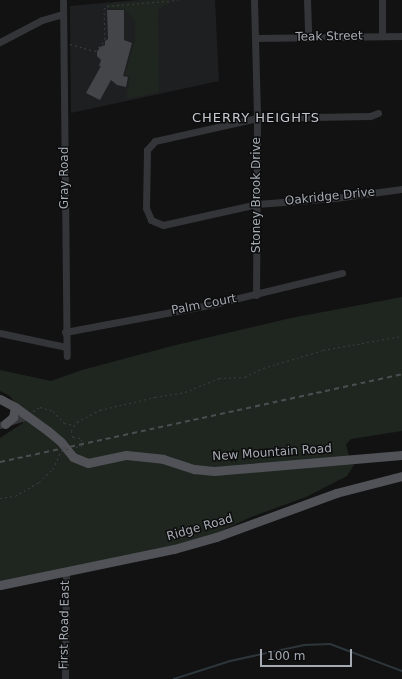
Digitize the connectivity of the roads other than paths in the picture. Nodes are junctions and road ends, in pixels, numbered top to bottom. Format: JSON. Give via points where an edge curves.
{"nodes":[{"id":1,"x":63,"y":0,"type":"edge"},
{"id":2,"x":254,"y":0,"type":"edge"},
{"id":3,"x":307,"y":0,"type":"edge"},
{"id":4,"x":382,"y":0,"type":"edge"},
{"id":5,"x":63,"y":14,"type":"junction"},
{"id":6,"x":382,"y":36,"type":"junction"},
{"id":7,"x":402,"y":36,"type":"edge"},
{"id":8,"x":256,"y":38,"type":"junction"},
{"id":9,"x":308,"y":38,"type":"junction"},
{"id":10,"x":0,"y":42,"type":"edge"},
{"id":11,"x":378,"y":113,"type":"dead end"},
{"id":12,"x":257,"y":118,"type":"junction"},
{"id":13,"x":402,"y":189,"type":"edge"},
{"id":14,"x":257,"y":204,"type":"junction"},
{"id":15,"x":342,"y":273,"type":"dead end"},
{"id":16,"x":256,"y":295,"type":"junction"},
{"id":17,"x":65,"y":332,"type":"junction"},
{"id":18,"x":0,"y":333,"type":"edge"},
{"id":19,"x":66,"y":347,"type":"junction"},
{"id":20,"x":67,"y":356,"type":"dead end"},
{"id":21,"x":0,"y":399,"type":"edge"},
{"id":22,"x":15,"y":407,"type":"junction"},
{"id":23,"x":28,"y":415,"type":"junction"},
{"id":24,"x":2,"y":425,"type":"edge"},
{"id":25,"x":402,"y":455,"type":"edge"},
{"id":26,"x":402,"y":476,"type":"edge"},
{"id":27,"x":66,"y":572,"type":"junction"},
{"id":28,"x":0,"y":586,"type":"edge"},
{"id":29,"x":65,"y":679,"type":"edge"}],
"edges":[{"from":1,"to":5,"type":"street","name":"Gray Road"},
{"from":2,"to":8,"type":"street","name":"Stoney Brook Drive"},
{"from":3,"to":9,"type":"street"},
{"from":4,"to":6,"type":"street"},
{"from":5,"to":10,"type":"street","via":[[42,20]]},
{"from":5,"to":17,"type":"street","name":"Gray Road"},
{"from":6,"to":7,"type":"street","name":"Teak Street"},
{"from":6,"to":9,"type":"street","name":"Teak Street"},
{"from":8,"to":9,"type":"street","name":"Teak Street"},
{"from":8,"to":12,"type":"street","name":"Stoney Brook Drive"},
{"from":11,"to":12,"type":"street","name":"Oakridge Drive","via":[[370,116]]},
{"from":12,"to":14,"type":"street","name":"Stoney Brook Drive"},
{"from":12,"to":14,"type":"street","name":"Oakridge Drive","via":[[155,141],[146,150],[146,208],[151,220],[163,225]]},
{"from":13,"to":14,"type":"street","name":"Oakridge Drive","via":[[335,198]]},
{"from":14,"to":16,"type":"street","name":"Stoney Brook Drive"},
{"from":15,"to":16,"type":"street","name":"Palm Court"},
{"from":16,"to":17,"type":"street","name":"Palm Court"},
{"from":17,"to":19,"type":"street","name":"Gray Road"},
{"from":18,"to":19,"type":"street"},
{"from":19,"to":20,"type":"street","name":"Gray Road"},
{"from":21,"to":22,"type":"main road","name":"New Mountain Road"},
{"from":22,"to":23,"type":"main road","name":"New Mountain Road"},
{"from":22,"to":24,"type":"main road","via":[[13,417]]},
{"from":23,"to":24,"type":"street"},
{"from":23,"to":25,"type":"main road","name":"New Mountain Road","via":[[61,442],[73,457],[88,462],[126,455],[163,459],[194,469],[214,471]]},
{"from":26,"to":27,"type":"main road","name":"Ridge Road","via":[[336,493],[216,537],[174,549]]},
{"from":27,"to":28,"type":"main road","name":"Ridge Road"},
{"from":27,"to":29,"type":"street","name":"First Road East"}]}
